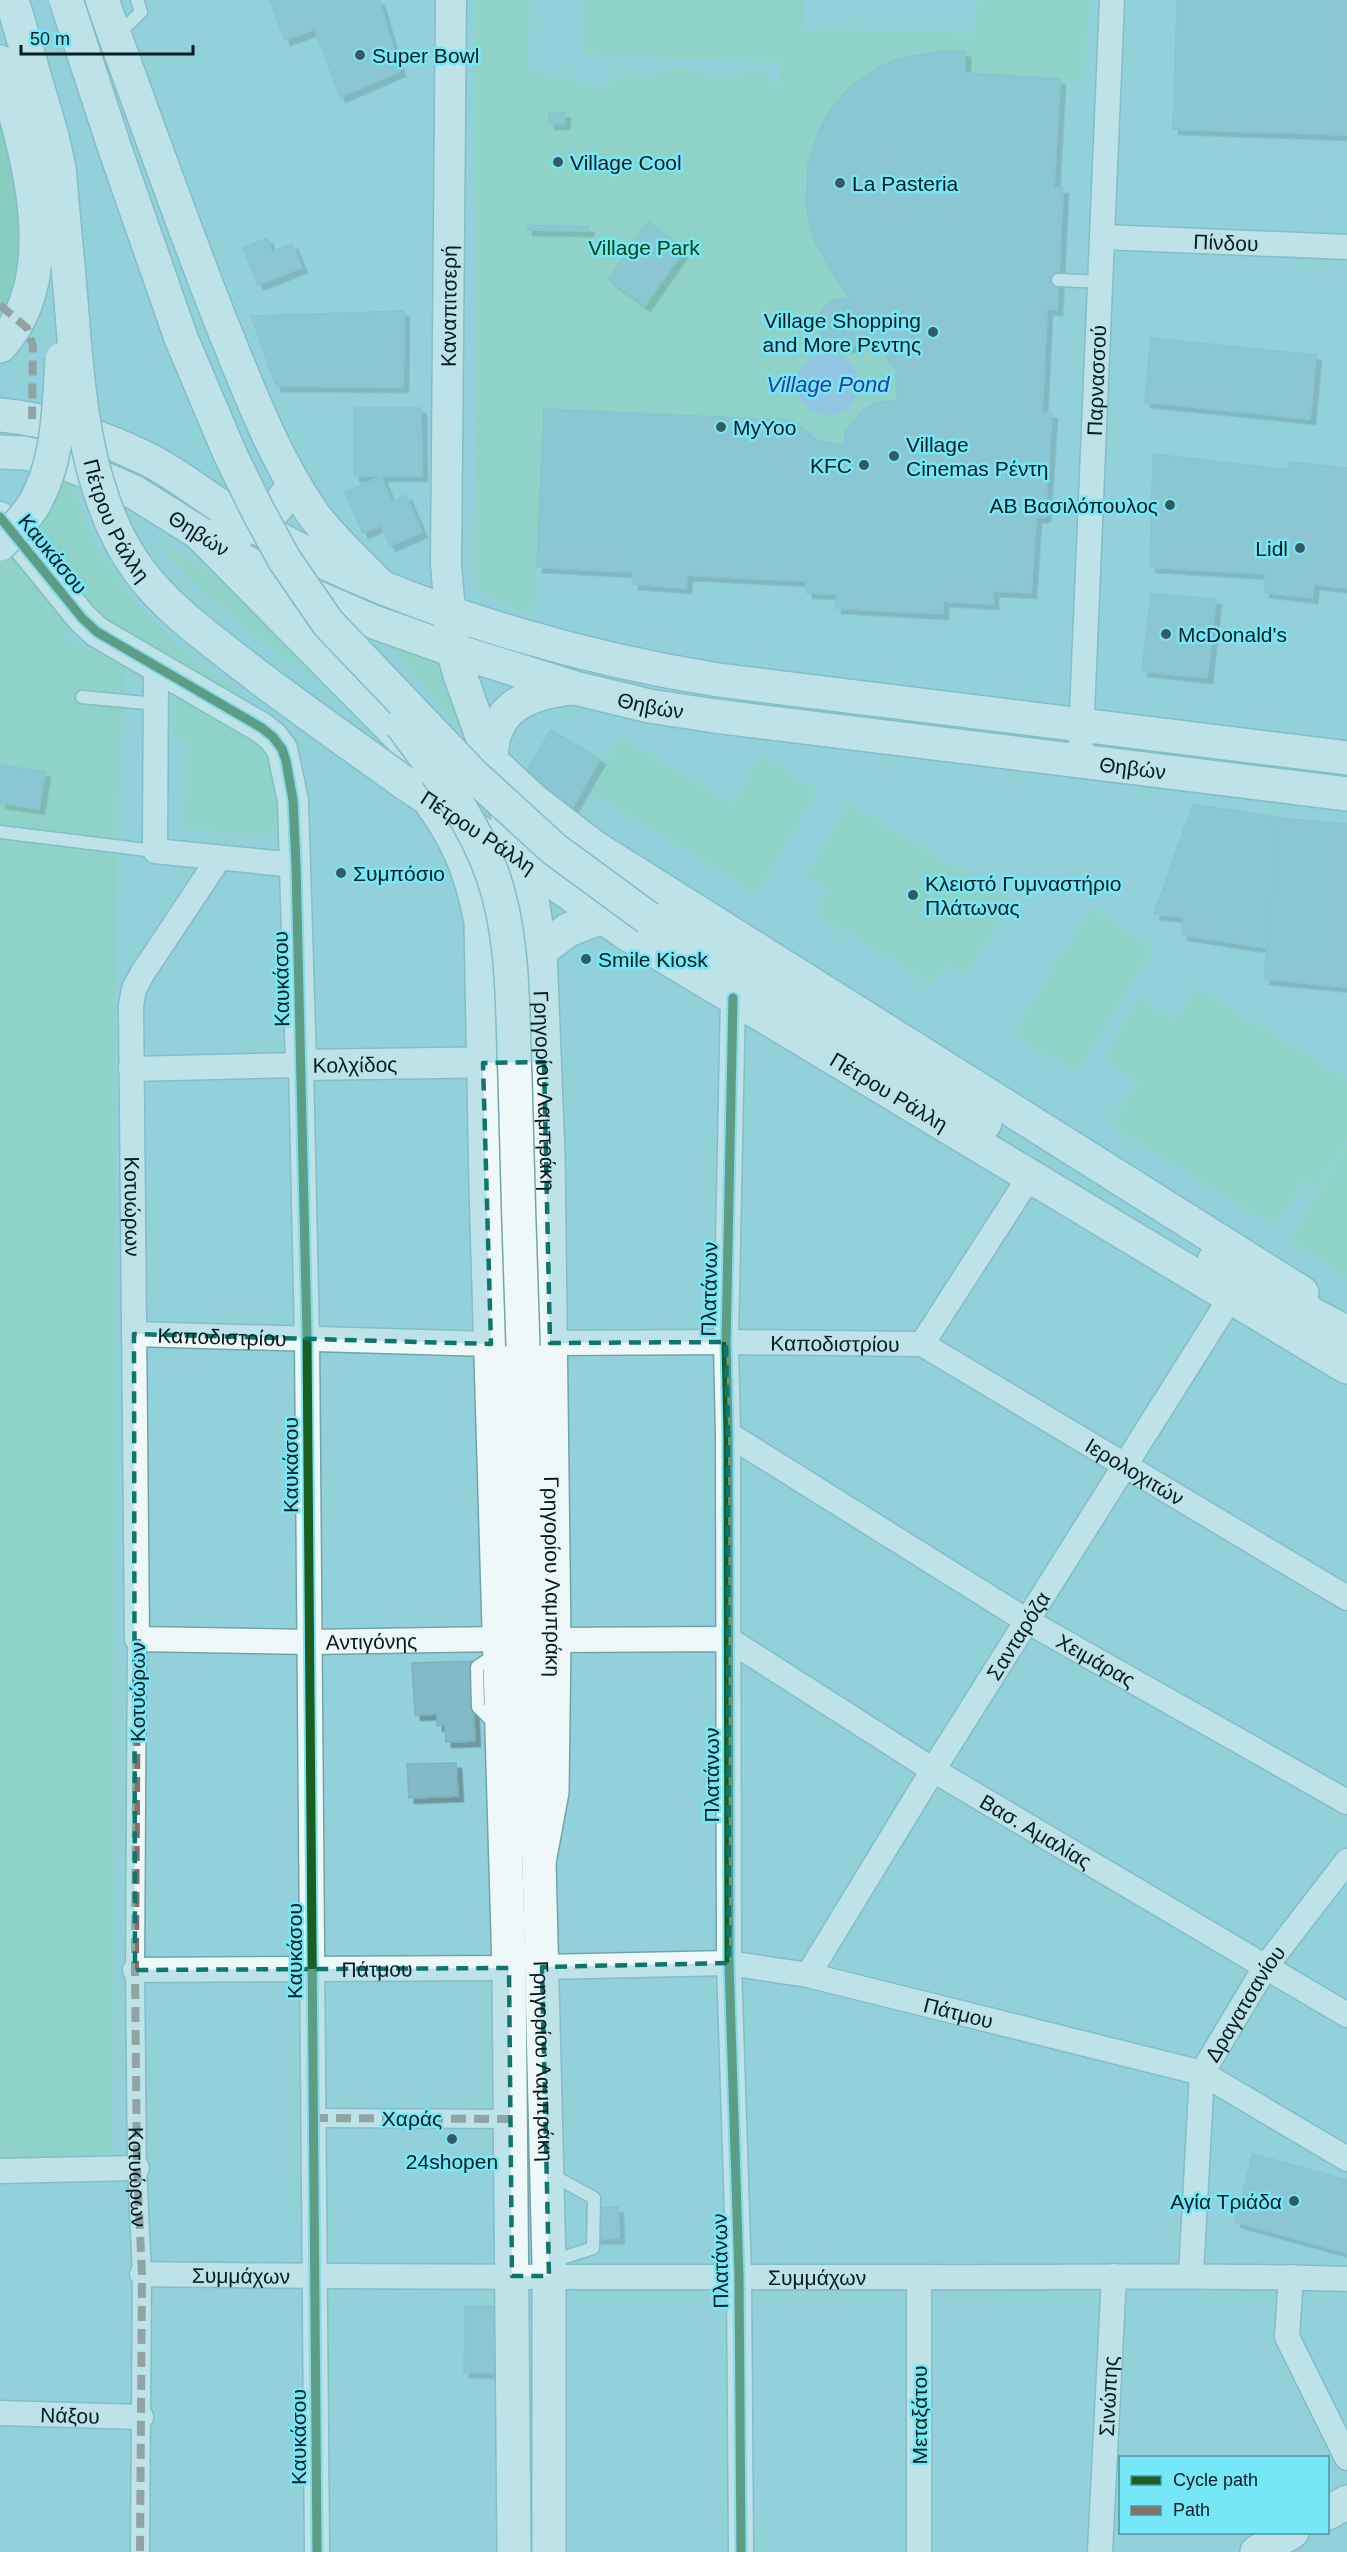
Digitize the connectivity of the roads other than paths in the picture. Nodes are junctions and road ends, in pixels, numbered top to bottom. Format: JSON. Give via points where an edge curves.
{"nodes":[{"id":1,"x":12,"y":0,"type":"edge"},
{"id":2,"x":66,"y":0,"type":"edge"},
{"id":3,"x":102,"y":0,"type":"edge"},
{"id":4,"x":136,"y":0,"type":"edge"},
{"id":5,"x":451,"y":0,"type":"edge"},
{"id":6,"x":1112,"y":0,"type":"edge"},
{"id":7,"x":115,"y":37,"type":"junction"},
{"id":8,"x":0,"y":62,"type":"edge"},
{"id":9,"x":1104,"y":237,"type":"junction"},
{"id":10,"x":1347,"y":247,"type":"edge"},
{"id":11,"x":68,"y":267,"type":"junction"},
{"id":12,"x":1058,"y":280,"type":"dead end"},
{"id":13,"x":1102,"y":282,"type":"junction"},
{"id":14,"x":0,"y":346,"type":"edge"},
{"id":15,"x":0,"y":416,"type":"edge"},
{"id":16,"x":0,"y":452,"type":"edge"},
{"id":17,"x":294,"y":484,"type":"junction"},
{"id":18,"x":0,"y":518,"type":"edge"},
{"id":19,"x":258,"y":522,"type":"junction"},
{"id":20,"x":203,"y":537,"type":"junction"},
{"id":21,"x":0,"y":544,"type":"edge"},
{"id":22,"x":381,"y":587,"type":"junction"},
{"id":23,"x":450,"y":612,"type":"junction"},
{"id":24,"x":328,"y":623,"type":"junction"},
{"id":25,"x":453,"y":650,"type":"junction"},
{"id":26,"x":156,"y":666,"type":"junction"},
{"id":27,"x":575,"y":688,"type":"junction"},
{"id":28,"x":82,"y":698,"type":"dead end"},
{"id":29,"x":156,"y":704,"type":"junction"},
{"id":30,"x":1081,"y":725,"type":"junction"},
{"id":31,"x":1347,"y":758,"type":"edge"},
{"id":32,"x":491,"y":761,"type":"junction"},
{"id":33,"x":1080,"y":761,"type":"junction"},
{"id":34,"x":416,"y":791,"type":"junction"},
{"id":35,"x":1347,"y":794,"type":"edge"},
{"id":36,"x":0,"y":832,"type":"edge"},
{"id":37,"x":155,"y":851,"type":"junction"},
{"id":38,"x":219,"y":858,"type":"junction"},
{"id":39,"x":522,"y":860,"type":"junction"},
{"id":40,"x":296,"y":866,"type":"junction"},
{"id":41,"x":602,"y":917,"type":"junction"},
{"id":42,"x":540,"y":951,"type":"junction"},
{"id":43,"x":733,"y":998,"type":"junction"},
{"id":44,"x":544,"y":1062,"type":"junction"},
{"id":45,"x":483,"y":1063,"type":"junction"},
{"id":46,"x":301,"y":1065,"type":"junction"},
{"id":47,"x":131,"y":1069,"type":"junction"},
{"id":48,"x":1030,"y":1176,"type":"junction"},
{"id":49,"x":1231,"y":1298,"type":"junction"},
{"id":50,"x":1347,"y":1322,"type":"edge"},
{"id":51,"x":1347,"y":1333,"type":"edge"},
{"id":52,"x":134,"y":1334,"type":"junction"},
{"id":53,"x":307,"y":1337,"type":"junction"},
{"id":54,"x":726,"y":1342,"type":"junction"},
{"id":55,"x":491,"y":1344,"type":"junction"},
{"id":56,"x":922,"y":1344,"type":"junction"},
{"id":57,"x":537,"y":1345,"type":"junction"},
{"id":58,"x":1347,"y":1367,"type":"edge"},
{"id":59,"x":728,"y":1434,"type":"junction"},
{"id":60,"x":1125,"y":1466,"type":"junction"},
{"id":61,"x":1347,"y":1598,"type":"edge"},
{"id":62,"x":1027,"y":1621,"type":"junction"},
{"id":63,"x":728,"y":1639,"type":"junction"},
{"id":64,"x":137,"y":1640,"type":"junction"},
{"id":65,"x":554,"y":1640,"type":"junction"},
{"id":66,"x":310,"y":1642,"type":"junction"},
{"id":67,"x":499,"y":1645,"type":"junction"},
{"id":68,"x":933,"y":1770,"type":"junction"},
{"id":69,"x":1347,"y":1802,"type":"edge"},
{"id":70,"x":1347,"y":1861,"type":"edge"},
{"id":71,"x":539,"y":1862,"type":"junction"},
{"id":72,"x":729,"y":1963,"type":"junction"},
{"id":73,"x":1266,"y":1966,"type":"junction"},
{"id":74,"x":542,"y":1967,"type":"junction"},
{"id":75,"x":312,"y":1968,"type":"junction"},
{"id":76,"x":509,"y":1968,"type":"junction"},
{"id":77,"x":135,"y":1970,"type":"junction"},
{"id":78,"x":808,"y":1975,"type":"junction"},
{"id":79,"x":1347,"y":2015,"type":"edge"},
{"id":80,"x":1202,"y":2073,"type":"junction"},
{"id":81,"x":313,"y":2118,"type":"junction"},
{"id":82,"x":510,"y":2119,"type":"junction"},
{"id":83,"x":1347,"y":2159,"type":"edge"},
{"id":84,"x":136,"y":2168,"type":"junction"},
{"id":85,"x":0,"y":2171,"type":"edge"},
{"id":86,"x":547,"y":2172,"type":"junction"},
{"id":87,"x":549,"y":2269,"type":"junction"},
{"id":88,"x":142,"y":2274,"type":"junction"},
{"id":89,"x":1191,"y":2275,"type":"junction"},
{"id":90,"x":315,"y":2276,"type":"junction"},
{"id":91,"x":512,"y":2276,"type":"junction"},
{"id":92,"x":739,"y":2276,"type":"junction"},
{"id":93,"x":1114,"y":2276,"type":"junction"},
{"id":94,"x":919,"y":2277,"type":"junction"},
{"id":95,"x":1291,"y":2277,"type":"junction"},
{"id":96,"x":1347,"y":2279,"type":"edge"},
{"id":97,"x":0,"y":2413,"type":"edge"},
{"id":98,"x":141,"y":2417,"type":"junction"},
{"id":99,"x":1347,"y":2458,"type":"edge"},
{"id":100,"x":1347,"y":2502,"type":"edge"},
{"id":101,"x":1329,"y":2512,"type":"edge"},
{"id":102,"x":1288,"y":2534,"type":"edge"},
{"id":103,"x":140,"y":2552,"type":"edge"},
{"id":104,"x":317,"y":2552,"type":"edge"},
{"id":105,"x":514,"y":2552,"type":"edge"},
{"id":106,"x":549,"y":2552,"type":"edge"},
{"id":107,"x":741,"y":2552,"type":"edge"},
{"id":108,"x":920,"y":2552,"type":"edge"},
{"id":109,"x":1100,"y":2552,"type":"edge"},
{"id":110,"x":1257,"y":2552,"type":"edge"}],
"edges":[{"from":1,"to":11,"type":"main road","name":"Πέτρου Ράλλη","via":[[59,168]]},
{"from":2,"to":19,"type":"main road","name":"Πέτρου Ράλλη","bridge":true,"via":[[182,339]]},
{"from":3,"to":7,"type":"main road"},
{"from":4,"to":7,"type":"lane","via":[[141,12]]},
{"from":5,"to":23,"type":"street","name":"Καναπιτσερή","via":[[446,564]]},
{"from":6,"to":9,"type":"street","name":"Παρνασσού"},
{"from":7,"to":17,"type":"main road","via":[[236,360]]},
{"from":8,"to":14,"type":"main road","via":[[27,165],[35,221],[34,268],[29,291],[15,327]]},
{"from":9,"to":10,"type":"street","name":"Πίνδου"},
{"from":9,"to":13,"type":"street","name":"Παρνασσού"},
{"from":11,"to":21,"type":"main road","bridge":true,"via":[[59,408],[49,464],[31,509]]},
{"from":11,"to":34,"type":"main road","name":"Πέτρου Ράλλη","bridge":true,"via":[[91,459],[106,511],[131,559],[156,590],[198,630]]},
{"from":12,"to":13,"type":"lane"},
{"from":13,"to":30,"type":"street","name":"Παρνασσού"},
{"from":15,"to":19,"type":"main road","name":"Θηβών","via":[[32,418],[99,438],[149,460]]},
{"from":16,"to":20,"type":"main road","name":"Θηβών","via":[[24,453],[88,472],[134,492]]},
{"from":17,"to":19,"type":"main road","via":[[284,501]]},
{"from":17,"to":22,"type":"main road","via":[[327,532]]},
{"from":18,"to":26,"type":"street","name":"Καυκάσου","via":[[90,627]]},
{"from":19,"to":20,"type":"main road","via":[[237,534]]},
{"from":19,"to":22,"type":"main road","name":"Θηβών","via":[[327,563]]},
{"from":19,"to":24,"type":"main road","name":"Πέτρου Ράλλη","bridge":true},
{"from":20,"to":25,"type":"main road","name":"Θηβών","via":[[314,596]]},
{"from":20,"to":39,"type":"main road"},
{"from":22,"to":23,"type":"main road","name":"Θηβών"},
{"from":23,"to":25,"type":"main road","name":"Γρηγορίου Λαμπράκη"},
{"from":23,"to":30,"type":"main road","name":"Θηβών","via":[[654,670]]},
{"from":24,"to":51,"type":"main road","name":"Πέτρου Ράλλη","bridge":true,"via":[[471,774],[554,849],[648,918],[1242,1278]]},
{"from":24,"to":57,"type":"main road","bridge":true,"via":[[459,806],[480,844],[499,897],[508,938]]},
{"from":25,"to":27,"type":"main road","name":"Θηβών"},
{"from":25,"to":32,"type":"main road","name":"Γρηγορίου Λαμπράκη"},
{"from":26,"to":29,"type":"street"},
{"from":26,"to":40,"type":"street","name":"Καυκάσου","via":[[262,728],[282,749],[290,781]]},
{"from":27,"to":32,"type":"main road","via":[[534,696],[508,712],[494,730]]},
{"from":27,"to":33,"type":"main road","name":"Θηβών","via":[[715,716]]},
{"from":28,"to":29,"type":"lane"},
{"from":29,"to":37,"type":"street"},
{"from":30,"to":31,"type":"main road","name":"Θηβών"},
{"from":30,"to":33,"type":"street","name":"Παρνασσού"},
{"from":32,"to":39,"type":"main road","name":"Γρηγορίου Λαμπράκη"},
{"from":32,"to":50,"type":"main road","via":[[564,825],[611,858]]},
{"from":33,"to":35,"type":"main road","name":"Θηβών"},
{"from":34,"to":39,"type":"main road","name":"Πέτρου Ράλλη"},
{"from":34,"to":45,"type":"main road","name":"Γρηγορίου Λαμπράκη","via":[[448,826],[474,889],[481,922]]},
{"from":36,"to":37,"type":"lane"},
{"from":37,"to":38,"type":"street"},
{"from":38,"to":40,"type":"street"},
{"from":38,"to":47,"type":"street","name":"Κοτυώρων","via":[[134,989],[130,1005]]},
{"from":39,"to":41,"type":"main road","name":"Πέτρου Ράλλη"},
{"from":39,"to":42,"type":"main road","name":"Γρηγορίου Λαμπράκη"},
{"from":40,"to":46,"type":"street","name":"Καυκάσου"},
{"from":41,"to":42,"type":"main road","via":[[568,930]]},
{"from":41,"to":43,"type":"main road","name":"Πέτρου Ράλλη"},
{"from":42,"to":44,"type":"main road","name":"Γρηγορίου Λαμπράκη"},
{"from":43,"to":48,"type":"main road","name":"Πέτρου Ράλλη"},
{"from":43,"to":54,"type":"street","name":"Πλατάνων"},
{"from":44,"to":45,"type":"street","name":"Κολχίδος"},
{"from":44,"to":57,"type":"main road","name":"Γρηγορίου Λαμπράκη","via":[[548,1155]]},
{"from":45,"to":46,"type":"street","name":"Κολχίδος"},
{"from":45,"to":55,"type":"main road","name":"Γρηγορίου Λαμπράκη"},
{"from":46,"to":47,"type":"street","name":"Κολχίδος"},
{"from":46,"to":53,"type":"street","name":"Καυκάσου"},
{"from":47,"to":52,"type":"street","name":"Κοτυώρων"},
{"from":48,"to":49,"type":"main road","name":"Πέτρου Ράλλη"},
{"from":48,"to":56,"type":"street","name":"Καποδιστρίου"},
{"from":49,"to":58,"type":"main road","name":"Πέτρου Ράλλη"},
{"from":49,"to":60,"type":"street","name":"Σανταρόζα"},
{"from":52,"to":53,"type":"street","name":"Καποδιστρίου"},
{"from":52,"to":64,"type":"street","name":"Κοτυώρων"},
{"from":53,"to":55,"type":"street","name":"Καποδιστρίου"},
{"from":53,"to":66,"type":"street","name":"Καυκάσου"},
{"from":54,"to":56,"type":"street","name":"Καποδιστρίου"},
{"from":54,"to":57,"type":"street","name":"Καποδιστρίου"},
{"from":54,"to":59,"type":"street","name":"Πλατάνων"},
{"from":55,"to":67,"type":"main road","name":"Γρηγορίου Λαμπράκη"},
{"from":56,"to":60,"type":"street","name":"Ιερολοχιτών"},
{"from":57,"to":65,"type":"main road","name":"Γρηγορίου Λαμπράκη"},
{"from":57,"to":71,"type":"main road","via":[[530,1700]]},
{"from":59,"to":62,"type":"street","name":"Χειμάρας"},
{"from":59,"to":63,"type":"street","name":"Πλατάνων"},
{"from":60,"to":61,"type":"street","name":"Ιερολοχιτών"},
{"from":60,"to":62,"type":"street","name":"Σανταρόζα"},
{"from":62,"to":68,"type":"street","name":"Σανταρόζα"},
{"from":62,"to":69,"type":"street","name":"Χειμάρας"},
{"from":63,"to":65,"type":"street"},
{"from":63,"to":68,"type":"street","name":"Βασ. Αμαλίας"},
{"from":63,"to":72,"type":"street","name":"Πλατάνων"},
{"from":64,"to":66,"type":"street","name":"Αντιγόνης"},
{"from":64,"to":77,"type":"street","name":"Κοτυώρων"},
{"from":65,"to":71,"type":"main road","name":"Γρηγορίου Λαμπράκη","via":[[552,1792]]},
{"from":66,"to":67,"type":"street","name":"Αντιγόνης"},
{"from":66,"to":75,"type":"street","name":"Καυκάσου"},
{"from":67,"to":76,"type":"main road","name":"Γρηγορίου Λαμπράκη"},
{"from":68,"to":73,"type":"street","name":"Βασ. Αμαλίας"},
{"from":68,"to":78,"type":"street","name":"Σανταρόζα"},
{"from":70,"to":73,"type":"street","name":"Δραγατσανίου"},
{"from":71,"to":74,"type":"main road","name":"Γρηγορίου Λαμπράκη"},
{"from":72,"to":74,"type":"street","name":"Πάτμου"},
{"from":72,"to":78,"type":"street","name":"Πάτμου"},
{"from":72,"to":92,"type":"street","name":"Πλατάνων"},
{"from":73,"to":79,"type":"street","name":"Βασ. Αμαλίας"},
{"from":73,"to":80,"type":"street","name":"Δραγατσανίου"},
{"from":74,"to":86,"type":"main road","name":"Γρηγορίου Λαμπράκη"},
{"from":75,"to":76,"type":"street","name":"Πάτμου"},
{"from":75,"to":77,"type":"street","name":"Πάτμου"},
{"from":75,"to":81,"type":"street","name":"Καυκάσου"},
{"from":76,"to":82,"type":"main road","name":"Γρηγορίου Λαμπράκη"},
{"from":77,"to":84,"type":"street","name":"Κοτυώρων"},
{"from":78,"to":80,"type":"street","name":"Πάτμου"},
{"from":80,"to":83,"type":"street","name":"Πάτμου"},
{"from":80,"to":89,"type":"street","name":"Δραγατσανίου"},
{"from":81,"to":82,"type":"street","name":"Χαράς"},
{"from":81,"to":90,"type":"street","name":"Καυκάσου"},
{"from":82,"to":91,"type":"main road","name":"Γρηγορίου Λαμπράκη"},
{"from":84,"to":85,"type":"street"},
{"from":84,"to":88,"type":"street","name":"Κοτυώρων"},
{"from":86,"to":87,"type":"main road","name":"Γρηγορίου Λαμπράκη"},
{"from":86,"to":87,"type":"lane","via":[[594,2198],[593,2248]]},
{"from":87,"to":91,"type":"street","name":"Συμμάχων"},
{"from":87,"to":92,"type":"street","name":"Συμμάχων"},
{"from":87,"to":106,"type":"main road","name":"Γρηγορίου Λαμπράκη"},
{"from":88,"to":90,"type":"street","name":"Συμμάχων"},
{"from":88,"to":98,"type":"street","name":"Κοτυώρων"},
{"from":89,"to":93,"type":"street","name":"Συμμάχων"},
{"from":89,"to":95,"type":"street","name":"Συμμάχων"},
{"from":90,"to":91,"type":"street","name":"Συμμάχων"},
{"from":90,"to":104,"type":"street","name":"Καυκάσου"},
{"from":91,"to":105,"type":"main road","name":"Γρηγορίου Λαμπράκη"},
{"from":92,"to":94,"type":"street","name":"Συμμάχων"},
{"from":92,"to":107,"type":"street","name":"Πλατάνων"},
{"from":93,"to":94,"type":"street","name":"Συμμάχων"},
{"from":93,"to":109,"type":"street","name":"Σινώπης"},
{"from":94,"to":108,"type":"street","name":"Μεταξάτου"},
{"from":95,"to":96,"type":"street","name":"Συμμάχων"},
{"from":95,"to":99,"type":"street","via":[[1287,2337]]},
{"from":97,"to":98,"type":"street","name":"Νάξου"},
{"from":98,"to":103,"type":"street","name":"Κοτυώρων"},
{"from":100,"to":101,"type":"main road"},
{"from":102,"to":110,"type":"main road"}]}
